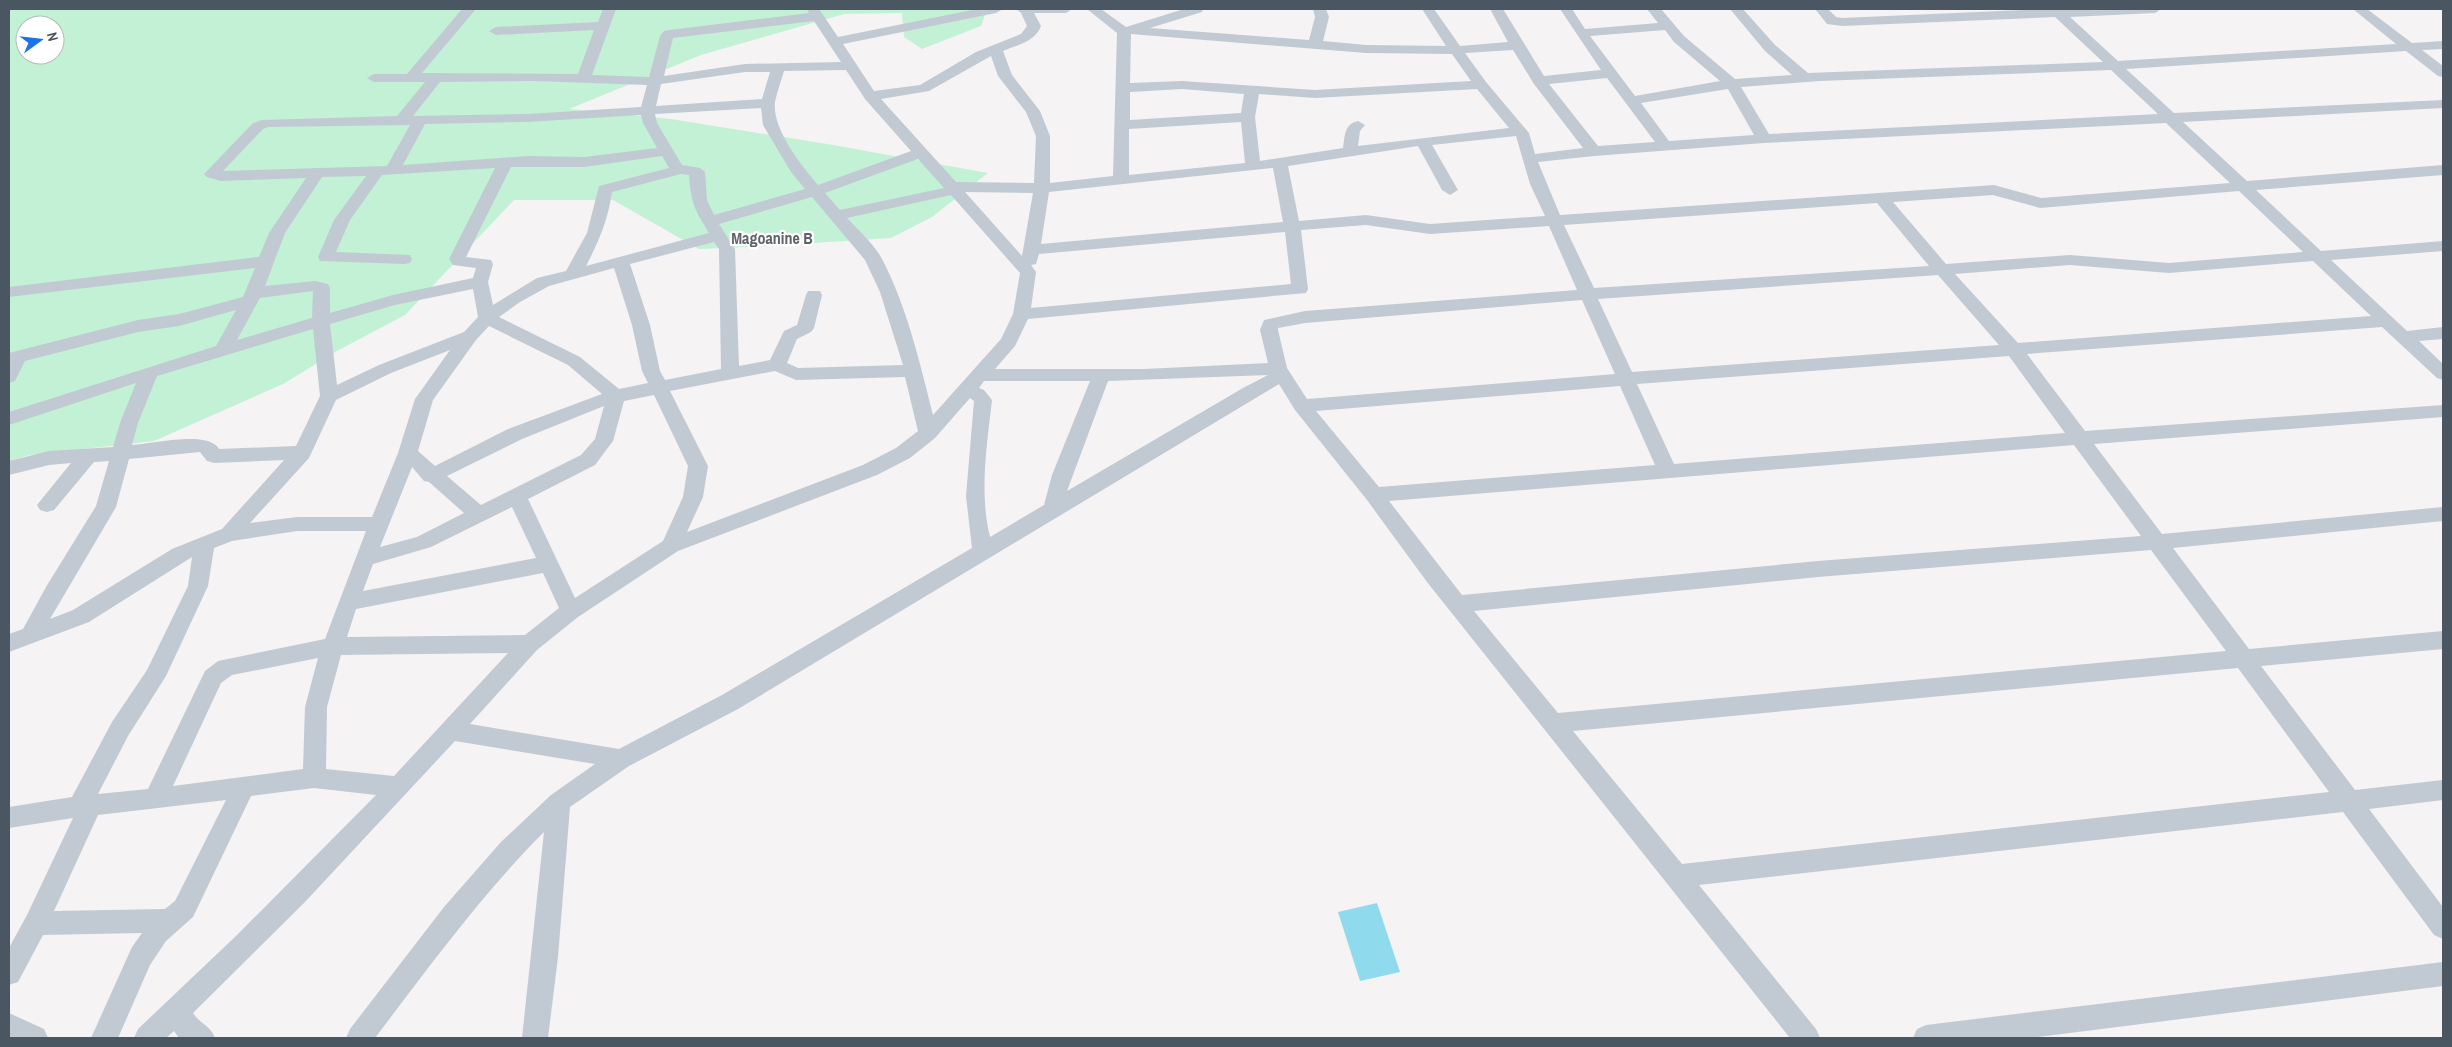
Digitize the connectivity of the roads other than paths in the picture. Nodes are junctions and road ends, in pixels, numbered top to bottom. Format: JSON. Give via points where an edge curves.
{"nodes":[{"id":1,"x":469,"y":9,"type":"edge"},
{"id":2,"x":609,"y":9,"type":"edge"},
{"id":3,"x":996,"y":9,"type":"edge"},
{"id":4,"x":1024,"y":9,"type":"edge"},
{"id":5,"x":1066,"y":9,"type":"edge"},
{"id":6,"x":1093,"y":9,"type":"edge"},
{"id":7,"x":1197,"y":9,"type":"edge"},
{"id":8,"x":1320,"y":9,"type":"edge"},
{"id":9,"x":1428,"y":9,"type":"edge"},
{"id":10,"x":1497,"y":9,"type":"edge"},
{"id":11,"x":1566,"y":9,"type":"edge"},
{"id":12,"x":1654,"y":9,"type":"edge"},
{"id":13,"x":1736,"y":9,"type":"edge"},
{"id":14,"x":1822,"y":9,"type":"edge"},
{"id":15,"x":2155,"y":9,"type":"edge"},
{"id":16,"x":2359,"y":9,"type":"edge"},
{"id":17,"x":2057,"y":11,"type":"edge"},
{"id":18,"x":815,"y":13,"type":"edge"},
{"id":19,"x":603,"y":26,"type":"junction"},
{"id":20,"x":1666,"y":26,"type":"junction"},
{"id":21,"x":496,"y":31,"type":"dead end"},
{"id":22,"x":1128,"y":31,"type":"junction"},
{"id":23,"x":1581,"y":33,"type":"junction"},
{"id":24,"x":836,"y":41,"type":"junction"},
{"id":25,"x":1315,"y":45,"type":"junction"},
{"id":26,"x":2443,"y":45,"type":"edge"},
{"id":27,"x":1516,"y":46,"type":"junction"},
{"id":28,"x":2408,"y":47,"type":"junction"},
{"id":29,"x":995,"y":49,"type":"junction"},
{"id":30,"x":1456,"y":50,"type":"junction"},
{"id":31,"x":850,"y":66,"type":"junction"},
{"id":32,"x":2114,"y":66,"type":"junction"},
{"id":33,"x":778,"y":68,"type":"junction"},
{"id":34,"x":1610,"y":73,"type":"junction"},
{"id":35,"x":2443,"y":73,"type":"edge"},
{"id":36,"x":412,"y":77,"type":"junction"},
{"id":37,"x":374,"y":78,"type":"dead end"},
{"id":38,"x":436,"y":78,"type":"junction"},
{"id":39,"x":584,"y":78,"type":"junction"},
{"id":40,"x":1806,"y":79,"type":"junction"},
{"id":41,"x":656,"y":81,"type":"junction"},
{"id":42,"x":1539,"y":81,"type":"junction"},
{"id":43,"x":1732,"y":84,"type":"junction"},
{"id":44,"x":1481,"y":85,"type":"junction"},
{"id":45,"x":1124,"y":88,"type":"junction"},
{"id":46,"x":1252,"y":91,"type":"junction"},
{"id":47,"x":870,"y":96,"type":"junction"},
{"id":48,"x":1631,"y":101,"type":"junction"},
{"id":49,"x":768,"y":103,"type":"junction"},
{"id":50,"x":2443,"y":104,"type":"edge"},
{"id":51,"x":647,"y":111,"type":"junction"},
{"id":52,"x":1248,"y":117,"type":"junction"},
{"id":53,"x":402,"y":120,"type":"junction"},
{"id":54,"x":420,"y":120,"type":"junction"},
{"id":55,"x":2172,"y":120,"type":"junction"},
{"id":56,"x":1122,"y":125,"type":"junction"},
{"id":57,"x":1358,"y":125,"type":"dead end"},
{"id":58,"x":1520,"y":130,"type":"junction"},
{"id":59,"x":1764,"y":139,"type":"junction"},
{"id":60,"x":1422,"y":141,"type":"junction"},
{"id":61,"x":1665,"y":146,"type":"junction"},
{"id":62,"x":668,"y":151,"type":"junction"},
{"id":63,"x":1350,"y":151,"type":"junction"},
{"id":64,"x":1594,"y":151,"type":"junction"},
{"id":65,"x":920,"y":153,"type":"junction"},
{"id":66,"x":1528,"y":159,"type":"junction"},
{"id":67,"x":505,"y":162,"type":"junction"},
{"id":68,"x":1280,"y":163,"type":"junction"},
{"id":69,"x":1253,"y":167,"type":"junction"},
{"id":70,"x":385,"y":170,"type":"junction"},
{"id":71,"x":680,"y":170,"type":"junction"},
{"id":72,"x":2443,"y":170,"type":"edge"},
{"id":73,"x":317,"y":173,"type":"junction"},
{"id":74,"x":1121,"y":180,"type":"junction"},
{"id":75,"x":1042,"y":188,"type":"junction"},
{"id":76,"x":2245,"y":188,"type":"junction"},
{"id":77,"x":953,"y":189,"type":"junction"},
{"id":78,"x":1450,"y":190,"type":"dead end"},
{"id":79,"x":815,"y":191,"type":"junction"},
{"id":80,"x":1881,"y":198,"type":"junction"},
{"id":81,"x":837,"y":215,"type":"junction"},
{"id":82,"x":1555,"y":221,"type":"junction"},
{"id":83,"x":1292,"y":226,"type":"junction"},
{"id":84,"x":714,"y":229,"type":"junction"},
{"id":85,"x":2443,"y":246,"type":"edge"},
{"id":86,"x":1032,"y":250,"type":"junction"},
{"id":87,"x":2318,"y":257,"type":"junction"},
{"id":88,"x":404,"y":259,"type":"dead end"},
{"id":89,"x":264,"y":262,"type":"junction"},
{"id":90,"x":621,"y":262,"type":"junction"},
{"id":91,"x":1942,"y":270,"type":"junction"},
{"id":92,"x":1028,"y":272,"type":"junction"},
{"id":93,"x":573,"y":274,"type":"junction"},
{"id":94,"x":480,"y":282,"type":"junction"},
{"id":95,"x":1300,"y":289,"type":"junction"},
{"id":96,"x":9,"y":292,"type":"edge"},
{"id":97,"x":1588,"y":294,"type":"junction"},
{"id":98,"x":814,"y":295,"type":"dead end"},
{"id":99,"x":252,"y":297,"type":"junction"},
{"id":100,"x":1022,"y":314,"type":"junction"},
{"id":101,"x":1305,"y":317,"type":"junction"},
{"id":102,"x":488,"y":318,"type":"junction"},
{"id":103,"x":2384,"y":321,"type":"junction"},
{"id":104,"x":321,"y":323,"type":"junction"},
{"id":105,"x":2443,"y":333,"type":"edge"},
{"id":106,"x":470,"y":336,"type":"junction"},
{"id":107,"x":2402,"y":337,"type":"junction"},
{"id":108,"x":2014,"y":350,"type":"junction"},
{"id":109,"x":222,"y":351,"type":"junction"},
{"id":110,"x":13,"y":358,"type":"edge"},
{"id":111,"x":778,"y":365,"type":"junction"},
{"id":112,"x":913,"y":371,"type":"junction"},
{"id":113,"x":1280,"y":371,"type":"junction"},
{"id":114,"x":730,"y":372,"type":"junction"},
{"id":115,"x":149,"y":373,"type":"junction"},
{"id":116,"x":2443,"y":374,"type":"edge"},
{"id":117,"x":1101,"y":375,"type":"junction"},
{"id":118,"x":9,"y":376,"type":"edge"},
{"id":119,"x":980,"y":376,"type":"junction"},
{"id":120,"x":1626,"y":379,"type":"junction"},
{"id":121,"x":657,"y":388,"type":"junction"},
{"id":122,"x":966,"y":390,"type":"junction"},
{"id":123,"x":329,"y":396,"type":"junction"},
{"id":124,"x":616,"y":396,"type":"junction"},
{"id":125,"x":1302,"y":406,"type":"junction"},
{"id":126,"x":2443,"y":411,"type":"edge"},
{"id":127,"x":9,"y":419,"type":"edge"},
{"id":128,"x":928,"y":433,"type":"junction"},
{"id":129,"x":2081,"y":438,"type":"junction"},
{"id":130,"x":121,"y":453,"type":"junction"},
{"id":131,"x":302,"y":453,"type":"junction"},
{"id":132,"x":408,"y":453,"type":"junction"},
{"id":133,"x":89,"y":455,"type":"junction"},
{"id":134,"x":9,"y":468,"type":"edge"},
{"id":135,"x":1668,"y":472,"type":"junction"},
{"id":136,"x":431,"y":476,"type":"junction"},
{"id":137,"x":1374,"y":495,"type":"junction"},
{"id":138,"x":517,"y":496,"type":"junction"},
{"id":139,"x":47,"y":505,"type":"dead end"},
{"id":140,"x":1053,"y":508,"type":"junction"},
{"id":141,"x":2443,"y":514,"type":"edge"},
{"id":142,"x":479,"y":515,"type":"junction"},
{"id":143,"x":379,"y":524,"type":"junction"},
{"id":144,"x":229,"y":534,"type":"junction"},
{"id":145,"x":205,"y":542,"type":"junction"},
{"id":146,"x":2155,"y":542,"type":"junction"},
{"id":147,"x":671,"y":546,"type":"junction"},
{"id":148,"x":983,"y":551,"type":"junction"},
{"id":149,"x":367,"y":558,"type":"junction"},
{"id":150,"x":548,"y":564,"type":"junction"},
{"id":151,"x":348,"y":602,"type":"junction"},
{"id":152,"x":1458,"y":604,"type":"junction"},
{"id":153,"x":571,"y":611,"type":"junction"},
{"id":154,"x":30,"y":636,"type":"junction"},
{"id":155,"x":2443,"y":640,"type":"edge"},
{"id":156,"x":9,"y":643,"type":"edge"},
{"id":157,"x":529,"y":644,"type":"junction"},
{"id":158,"x":335,"y":646,"type":"junction"},
{"id":159,"x":2243,"y":657,"type":"junction"},
{"id":160,"x":1554,"y":723,"type":"junction"},
{"id":161,"x":452,"y":731,"type":"junction"},
{"id":162,"x":621,"y":759,"type":"junction"},
{"id":163,"x":314,"y":778,"type":"junction"},
{"id":164,"x":244,"y":788,"type":"junction"},
{"id":165,"x":398,"y":788,"type":"junction"},
{"id":166,"x":2443,"y":790,"type":"edge"},
{"id":167,"x":155,"y":799,"type":"junction"},
{"id":168,"x":2351,"y":801,"type":"junction"},
{"id":169,"x":559,"y":802,"type":"junction"},
{"id":170,"x":84,"y":806,"type":"junction"},
{"id":171,"x":9,"y":817,"type":"edge"},
{"id":172,"x":1676,"y":876,"type":"junction"},
{"id":173,"x":170,"y":921,"type":"junction"},
{"id":174,"x":36,"y":923,"type":"junction"},
{"id":175,"x":2443,"y":927,"type":"edge"},
{"id":176,"x":9,"y":973,"type":"edge"},
{"id":177,"x":2443,"y":974,"type":"edge"},
{"id":178,"x":178,"y":1009,"type":"junction"},
{"id":179,"x":9,"y":1026,"type":"edge"},
{"id":180,"x":36,"y":1038,"type":"edge"},
{"id":181,"x":104,"y":1038,"type":"edge"},
{"id":182,"x":147,"y":1038,"type":"edge"},
{"id":183,"x":202,"y":1038,"type":"edge"},
{"id":184,"x":359,"y":1038,"type":"edge"},
{"id":185,"x":535,"y":1038,"type":"edge"},
{"id":186,"x":1807,"y":1038,"type":"edge"},
{"id":187,"x":1926,"y":1038,"type":"edge"}],
"edges":[{"from":1,"to":36,"type":"street"},
{"from":2,"to":19,"type":"street"},
{"from":3,"to":24,"type":"street"},
{"from":4,"to":5,"type":"street"},
{"from":4,"to":29,"type":"street","via":[[1034,26],[1032,32]]},
{"from":6,"to":22,"type":"street"},
{"from":7,"to":22,"type":"street"},
{"from":8,"to":25,"type":"street","via":[[1322,18]]},
{"from":9,"to":30,"type":"street"},
{"from":10,"to":27,"type":"street"},
{"from":11,"to":23,"type":"street"},
{"from":12,"to":20,"type":"street"},
{"from":13,"to":40,"type":"street","via":[[1770,48]]},
{"from":14,"to":17,"type":"street","via":[[1832,21],[1842,22]]},
{"from":15,"to":17,"type":"street"},
{"from":16,"to":28,"type":"street"},
{"from":17,"to":32,"type":"street"},
{"from":18,"to":24,"type":"street"},
{"from":18,"to":41,"type":"street","via":[[669,34]]},
{"from":19,"to":21,"type":"street"},
{"from":19,"to":39,"type":"street"},
{"from":20,"to":23,"type":"street"},
{"from":20,"to":43,"type":"street"},
{"from":22,"to":25,"type":"street"},
{"from":22,"to":45,"type":"street"},
{"from":23,"to":34,"type":"street"},
{"from":24,"to":31,"type":"street"},
{"from":25,"to":30,"type":"street"},
{"from":26,"to":28,"type":"street"},
{"from":27,"to":30,"type":"street"},
{"from":27,"to":42,"type":"street"},
{"from":28,"to":32,"type":"street"},
{"from":28,"to":35,"type":"street"},
{"from":29,"to":47,"type":"street","via":[[924,88]]},
{"from":29,"to":75,"type":"street","via":[[1005,76],[1039,123],[1044,151]]},
{"from":30,"to":44,"type":"street"},
{"from":31,"to":33,"type":"street"},
{"from":31,"to":47,"type":"street"},
{"from":32,"to":40,"type":"street"},
{"from":32,"to":55,"type":"street"},
{"from":33,"to":41,"type":"street","via":[[730,70]]},
{"from":33,"to":49,"type":"street"},
{"from":34,"to":42,"type":"street"},
{"from":34,"to":48,"type":"street"},
{"from":36,"to":37,"type":"street"},
{"from":36,"to":38,"type":"street"},
{"from":38,"to":39,"type":"street"},
{"from":38,"to":53,"type":"street"},
{"from":39,"to":41,"type":"street"},
{"from":40,"to":43,"type":"street"},
{"from":41,"to":51,"type":"street"},
{"from":42,"to":64,"type":"street"},
{"from":43,"to":48,"type":"street","via":[[1682,89]]},
{"from":43,"to":59,"type":"street"},
{"from":44,"to":46,"type":"street","via":[[1353,93]]},
{"from":44,"to":58,"type":"street"},
{"from":45,"to":46,"type":"street","via":[[1164,85]]},
{"from":45,"to":56,"type":"street"},
{"from":46,"to":52,"type":"street"},
{"from":47,"to":65,"type":"street"},
{"from":48,"to":61,"type":"street"},
{"from":49,"to":51,"type":"street"},
{"from":49,"to":79,"type":"street","via":[[770,125]]},
{"from":50,"to":55,"type":"street"},
{"from":51,"to":54,"type":"street"},
{"from":51,"to":62,"type":"street","via":[[650,123]]},
{"from":52,"to":56,"type":"street","via":[[1188,118]]},
{"from":52,"to":69,"type":"street"},
{"from":53,"to":54,"type":"street"},
{"from":53,"to":73,"type":"street","via":[[264,124],[258,126],[212,174]]},
{"from":54,"to":70,"type":"street"},
{"from":55,"to":59,"type":"street"},
{"from":55,"to":76,"type":"street"},
{"from":56,"to":74,"type":"street"},
{"from":57,"to":63,"type":"street","via":[[1353,130]]},
{"from":58,"to":60,"type":"street"},
{"from":58,"to":66,"type":"street"},
{"from":59,"to":61,"type":"street"},
{"from":60,"to":63,"type":"street"},
{"from":60,"to":78,"type":"street"},
{"from":61,"to":64,"type":"street"},
{"from":62,"to":67,"type":"street","via":[[584,162]]},
{"from":62,"to":71,"type":"street"},
{"from":63,"to":68,"type":"street"},
{"from":64,"to":66,"type":"street"},
{"from":65,"to":77,"type":"street"},
{"from":65,"to":79,"type":"street"},
{"from":66,"to":82,"type":"street"},
{"from":67,"to":70,"type":"street"},
{"from":67,"to":94,"type":"street","via":[[458,259],[485,264]]},
{"from":68,"to":69,"type":"street"},
{"from":68,"to":83,"type":"street"},
{"from":69,"to":74,"type":"street"},
{"from":70,"to":73,"type":"street"},
{"from":70,"to":88,"type":"street","via":[[342,220],[326,257]]},
{"from":71,"to":84,"type":"street","via":[[697,172],[699,200]]},
{"from":71,"to":93,"type":"street","via":[[605,189],[595,233]]},
{"from":72,"to":76,"type":"street"},
{"from":73,"to":89,"type":"street","via":[[277,233]]},
{"from":74,"to":75,"type":"street"},
{"from":75,"to":77,"type":"street"},
{"from":75,"to":86,"type":"street"},
{"from":76,"to":80,"type":"street","via":[[2040,203],[1994,190]]},
{"from":76,"to":87,"type":"street"},
{"from":77,"to":81,"type":"street"},
{"from":77,"to":92,"type":"street"},
{"from":79,"to":81,"type":"street"},
{"from":79,"to":84,"type":"street"},
{"from":80,"to":82,"type":"street"},
{"from":80,"to":91,"type":"street"},
{"from":81,"to":112,"type":"street","via":[[873,258],[888,292]]},
{"from":82,"to":83,"type":"street","via":[[1430,229],[1368,220]]},
{"from":82,"to":97,"type":"street"},
{"from":83,"to":86,"type":"street"},
{"from":83,"to":95,"type":"street"},
{"from":84,"to":90,"type":"street"},
{"from":84,"to":114,"type":"street","via":[[727,249]]},
{"from":85,"to":87,"type":"street"},
{"from":86,"to":92,"type":"street"},
{"from":87,"to":91,"type":"street","via":[[2169,268],[2070,260]]},
{"from":87,"to":103,"type":"street"},
{"from":89,"to":96,"type":"street"},
{"from":89,"to":99,"type":"street"},
{"from":90,"to":93,"type":"street"},
{"from":90,"to":121,"type":"street"},
{"from":91,"to":97,"type":"street"},
{"from":91,"to":108,"type":"street"},
{"from":92,"to":100,"type":"street"},
{"from":93,"to":102,"type":"street","via":[[529,288]]},
{"from":94,"to":102,"type":"street"},
{"from":94,"to":104,"type":"street","via":[[393,300]]},
{"from":95,"to":100,"type":"street"},
{"from":95,"to":101,"type":"street"},
{"from":97,"to":101,"type":"street"},
{"from":97,"to":120,"type":"street"},
{"from":98,"to":111,"type":"street","via":[[805,328],[790,335]]},
{"from":99,"to":104,"type":"street","via":[[322,288]]},
{"from":99,"to":109,"type":"street"},
{"from":99,"to":110,"type":"street","via":[[179,320],[138,326]]},
{"from":100,"to":119,"type":"street","via":[[1009,342]]},
{"from":101,"to":113,"type":"street","via":[[1270,324]]},
{"from":102,"to":106,"type":"street"},
{"from":102,"to":124,"type":"street","via":[[574,361]]},
{"from":103,"to":107,"type":"street"},
{"from":103,"to":108,"type":"street"},
{"from":104,"to":109,"type":"street"},
{"from":104,"to":123,"type":"street"},
{"from":105,"to":107,"type":"street"},
{"from":106,"to":123,"type":"street","via":[[385,369]]},
{"from":106,"to":132,"type":"street","via":[[424,399]]},
{"from":107,"to":116,"type":"street"},
{"from":108,"to":120,"type":"street"},
{"from":108,"to":129,"type":"street"},
{"from":109,"to":115,"type":"street"},
{"from":110,"to":118,"type":"street"},
{"from":111,"to":112,"type":"street","via":[[796,374]]},
{"from":111,"to":114,"type":"street"},
{"from":112,"to":128,"type":"street"},
{"from":113,"to":117,"type":"street"},
{"from":113,"to":125,"type":"street"},
{"from":113,"to":140,"type":"street"},
{"from":114,"to":121,"type":"street"},
{"from":115,"to":127,"type":"street"},
{"from":115,"to":130,"type":"street"},
{"from":117,"to":119,"type":"street"},
{"from":117,"to":140,"type":"street","via":[[1062,475]]},
{"from":119,"to":122,"type":"street"},
{"from":120,"to":125,"type":"street"},
{"from":120,"to":135,"type":"street"},
{"from":121,"to":124,"type":"street"},
{"from":121,"to":147,"type":"street","via":[[698,466],[696,489]]},
{"from":122,"to":128,"type":"street"},
{"from":122,"to":148,"type":"street","via":[[978,394],[983,400],[976,494],[977,529]]},
{"from":123,"to":131,"type":"street"},
{"from":124,"to":136,"type":"street","via":[[549,419]]},
{"from":124,"to":138,"type":"street","via":[[604,441],[588,460]]},
{"from":125,"to":137,"type":"street"},
{"from":126,"to":129,"type":"street"},
{"from":128,"to":147,"type":"street","via":[[903,453],[870,470]]},
{"from":129,"to":135,"type":"street"},
{"from":129,"to":146,"type":"street"},
{"from":130,"to":131,"type":"street","via":[[202,445],[209,448],[214,456]]},
{"from":130,"to":133,"type":"street"},
{"from":130,"to":154,"type":"street","via":[[106,507],[52,593]]},
{"from":131,"to":144,"type":"street"},
{"from":132,"to":136,"type":"street"},
{"from":132,"to":143,"type":"street"},
{"from":133,"to":134,"type":"street","via":[[49,458]]},
{"from":133,"to":139,"type":"street"},
{"from":135,"to":137,"type":"street"},
{"from":136,"to":142,"type":"street"},
{"from":137,"to":152,"type":"street"},
{"from":138,"to":142,"type":"street"},
{"from":138,"to":150,"type":"street"},
{"from":140,"to":148,"type":"street"},
{"from":141,"to":146,"type":"street"},
{"from":142,"to":149,"type":"street","via":[[424,542]]},
{"from":143,"to":144,"type":"street","via":[[296,524]]},
{"from":143,"to":149,"type":"street"},
{"from":144,"to":145,"type":"street"},
{"from":145,"to":154,"type":"street","via":[[179,554],[81,616]]},
{"from":145,"to":170,"type":"street","via":[[198,586],[155,676],[120,729]]},
{"from":146,"to":152,"type":"street","via":[[1828,568]]},
{"from":146,"to":159,"type":"street"},
{"from":147,"to":153,"type":"street"},
{"from":148,"to":162,"type":"street","via":[[730,702]]},
{"from":149,"to":151,"type":"street"},
{"from":150,"to":151,"type":"street"},
{"from":150,"to":153,"type":"street"},
{"from":151,"to":158,"type":"street"},
{"from":152,"to":160,"type":"street"},
{"from":153,"to":157,"type":"street"},
{"from":154,"to":156,"type":"street"},
{"from":155,"to":159,"type":"street"},
{"from":157,"to":158,"type":"street"},
{"from":157,"to":161,"type":"street"},
{"from":158,"to":163,"type":"street","via":[[316,707]]},
{"from":158,"to":167,"type":"street","via":[[226,667],[213,678]]},
{"from":159,"to":160,"type":"street"},
{"from":159,"to":168,"type":"street"},
{"from":160,"to":172,"type":"street"},
{"from":161,"to":162,"type":"street"},
{"from":161,"to":165,"type":"street"},
{"from":162,"to":169,"type":"street"},
{"from":163,"to":164,"type":"street"},
{"from":163,"to":165,"type":"street"},
{"from":164,"to":167,"type":"street"},
{"from":164,"to":173,"type":"street","via":[[184,909]]},
{"from":165,"to":178,"type":"street","via":[[279,914]]},
{"from":166,"to":168,"type":"street"},
{"from":167,"to":170,"type":"street"},
{"from":168,"to":172,"type":"street"},
{"from":168,"to":175,"type":"street"},
{"from":169,"to":184,"type":"street","via":[[510,850],[453,914]]},
{"from":169,"to":185,"type":"street"},
{"from":170,"to":171,"type":"street"},
{"from":170,"to":174,"type":"street"},
{"from":172,"to":186,"type":"street"},
{"from":173,"to":174,"type":"street"},
{"from":173,"to":181,"type":"street","via":[[141,956]]},
{"from":174,"to":176,"type":"street"},
{"from":177,"to":187,"type":"street"},
{"from":178,"to":182,"type":"street"},
{"from":178,"to":183,"type":"street","via":[[184,1025],[193,1035]]},
{"from":179,"to":180,"type":"street"}]}
